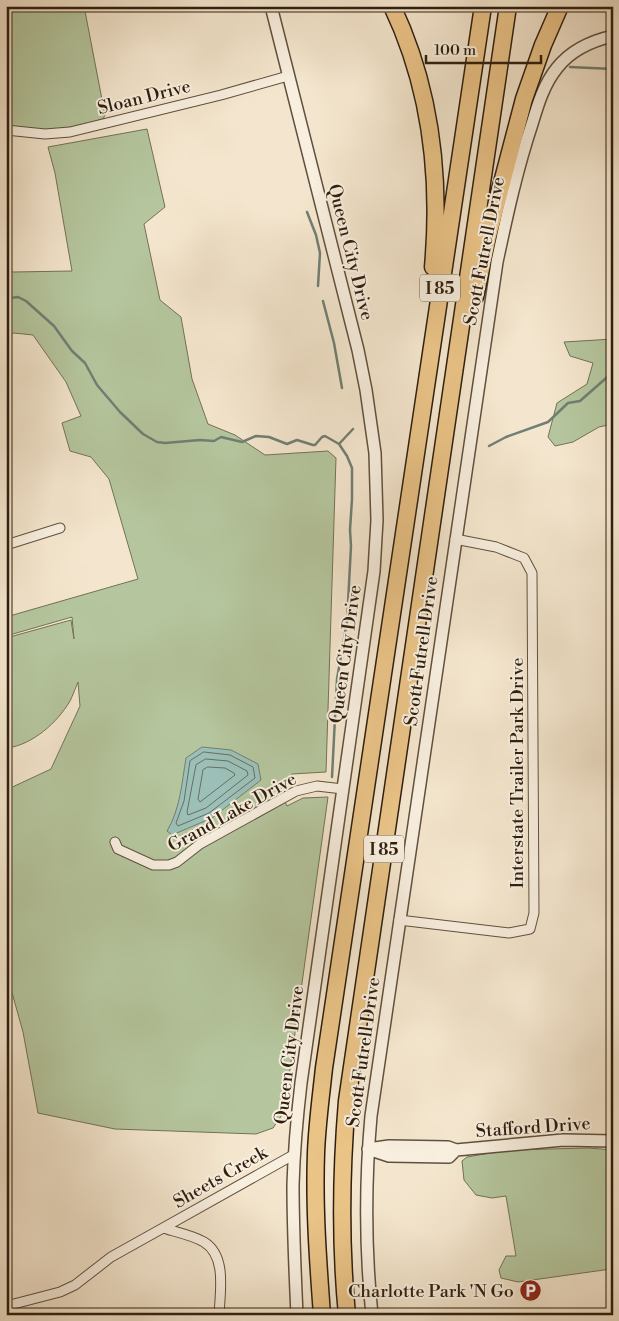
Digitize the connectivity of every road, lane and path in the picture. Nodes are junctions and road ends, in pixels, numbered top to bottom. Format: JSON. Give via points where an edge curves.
{"nodes":[{"id":1,"x":271,"y":6,"type":"edge"},
{"id":2,"x":392,"y":6,"type":"edge"},
{"id":3,"x":483,"y":6,"type":"edge"},
{"id":4,"x":508,"y":6,"type":"edge"},
{"id":5,"x":560,"y":6,"type":"edge"},
{"id":6,"x":613,"y":36,"type":"edge"},
{"id":7,"x":288,"y":76,"type":"junction"},
{"id":8,"x":6,"y":130,"type":"edge"},
{"id":9,"x":452,"y":384,"type":"junction"},
{"id":10,"x":421,"y":414,"type":"junction"},
{"id":11,"x":60,"y":528,"type":"dead end"},
{"id":12,"x":455,"y":539,"type":"junction"},
{"id":13,"x":6,"y":546,"type":"edge"},
{"id":14,"x":343,"y":789,"type":"junction"},
{"id":15,"x":115,"y":842,"type":"dead end"},
{"id":16,"x":399,"y":920,"type":"junction"},
{"id":17,"x":613,"y":1141,"type":"edge"},
{"id":18,"x":368,"y":1150,"type":"junction"},
{"id":19,"x":295,"y":1154,"type":"junction"},
{"id":20,"x":163,"y":1228,"type":"junction"},
{"id":21,"x":6,"y":1306,"type":"edge"},
{"id":22,"x":219,"y":1315,"type":"edge"},
{"id":23,"x":297,"y":1315,"type":"edge"},
{"id":24,"x":322,"y":1315,"type":"edge"},
{"id":25,"x":347,"y":1315,"type":"edge"},
{"id":26,"x":372,"y":1315,"type":"edge"}],
"edges":[{"from":1,"to":7,"type":"street","name":"Queen City Drive"},
{"from":2,"to":10,"type":"highway","via":[[422,86],[433,155],[435,244]]},
{"from":3,"to":10,"type":"highway","number":"I 85"},
{"from":4,"to":9,"type":"highway","number":"I 85"},
{"from":5,"to":9,"type":"highway","via":[[530,81],[514,135]]},
{"from":6,"to":12,"type":"street","name":"Scott Futrell Drive","via":[[589,43],[558,66],[540,98],[524,147],[498,262]]},
{"from":7,"to":8,"type":"street","name":"Sloan Drive","via":[[70,132],[45,134]]},
{"from":7,"to":14,"type":"street","name":"Queen City Drive","via":[[358,350],[375,454],[377,520],[374,571]]},
{"from":9,"to":25,"type":"highway","number":"I 85","via":[[347,1101],[341,1210]]},
{"from":10,"to":24,"type":"highway","number":"I 85","via":[[320,1106],[315,1180]]},
{"from":11,"to":13,"type":"street"},
{"from":12,"to":16,"type":"street","name":"Scott Futrell Drive"},
{"from":12,"to":16,"type":"street","name":"Interstate Trailer Park Drive","via":[[496,547],[524,558],[532,573],[534,913],[530,929],[510,933]]},
{"from":14,"to":15,"type":"street","name":"Grand Lake Drive","via":[[317,786],[296,791],[200,844],[169,865],[145,862],[118,850]]},
{"from":14,"to":19,"type":"street","name":"Queen City Drive","via":[[301,1083]]},
{"from":16,"to":18,"type":"street","name":"Scott Futrell Drive"},
{"from":17,"to":18,"type":"street","name":"Stafford Drive","via":[[562,1140],[456,1150],[449,1157],[389,1156]]},
{"from":18,"to":26,"type":"street","name":"Scott Futrell Drive","via":[[366,1214]]},
{"from":19,"to":20,"type":"street","name":"Sheets Creek"},
{"from":19,"to":23,"type":"street","name":"Queen City Drive","via":[[293,1237]]},
{"from":20,"to":21,"type":"street","name":"Sheets Creek","via":[[110,1257],[60,1292]]},
{"from":20,"to":22,"type":"street","via":[[202,1241],[214,1252],[219,1266]]}]}
